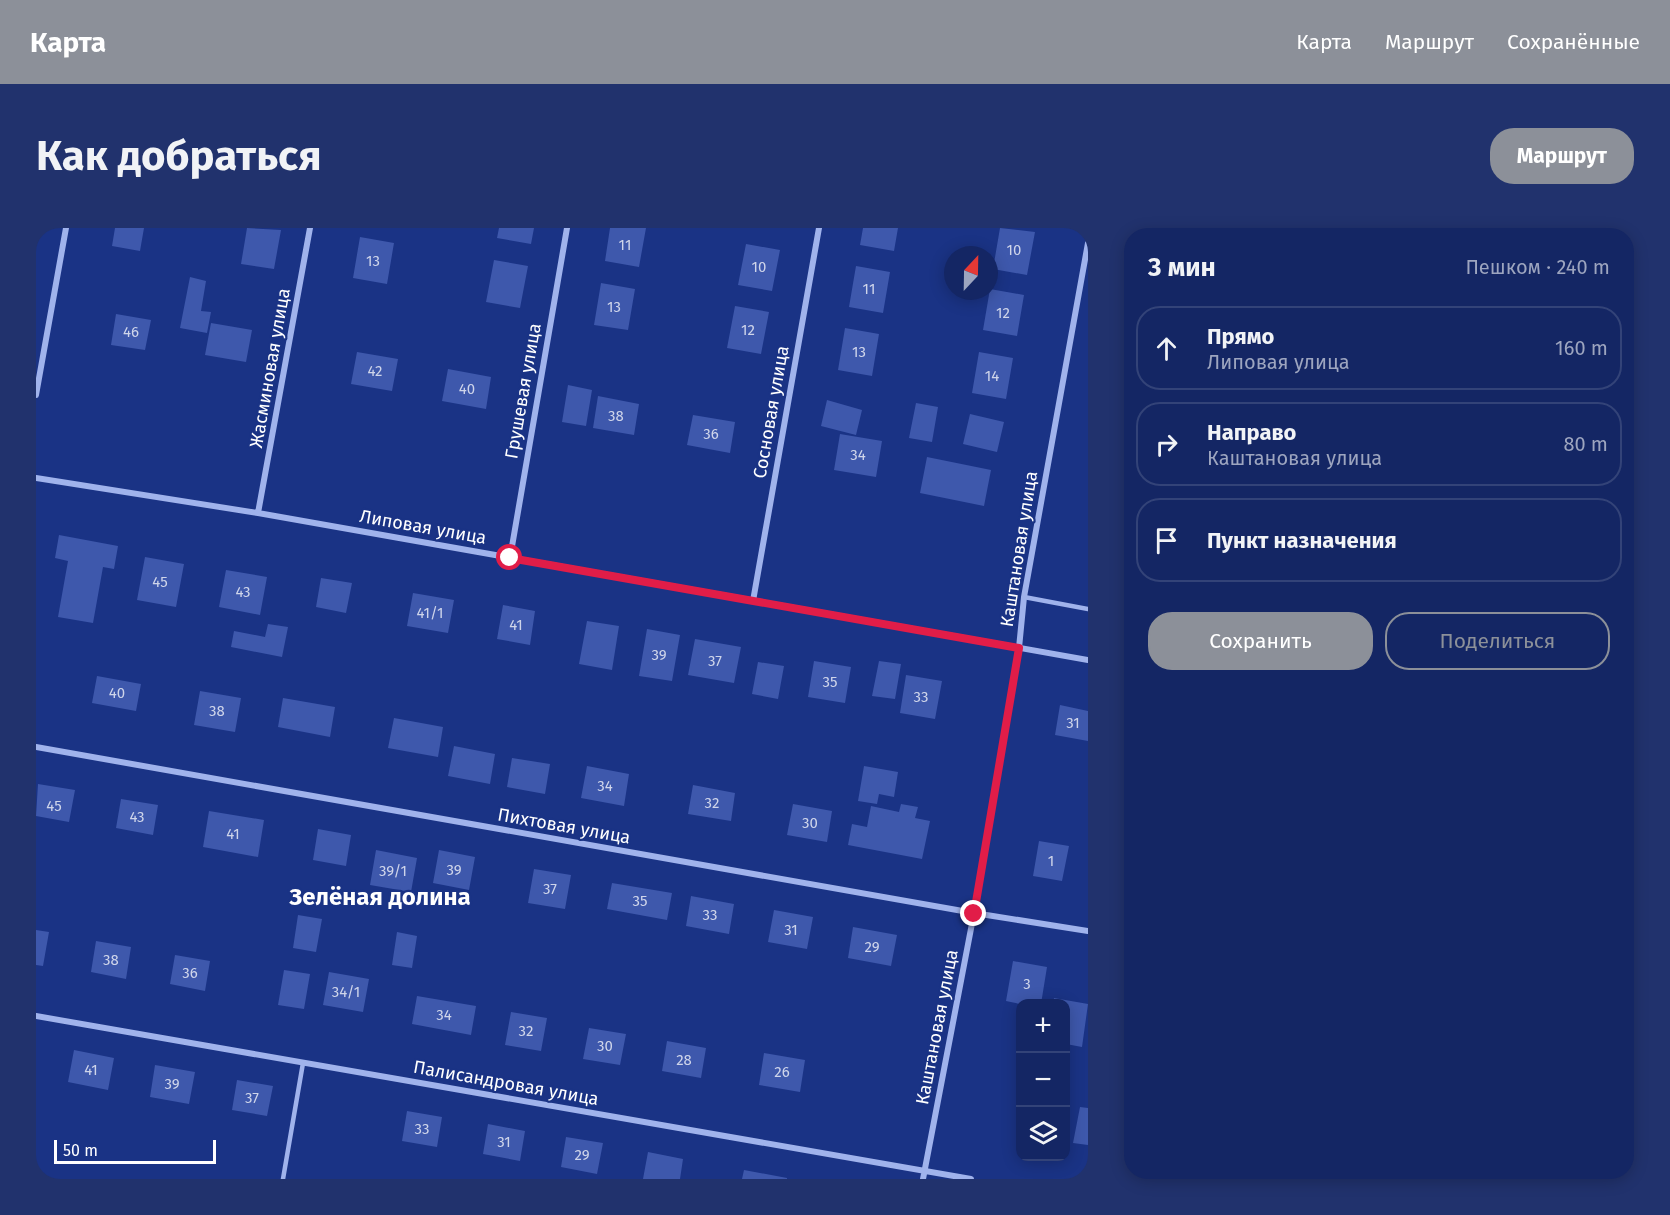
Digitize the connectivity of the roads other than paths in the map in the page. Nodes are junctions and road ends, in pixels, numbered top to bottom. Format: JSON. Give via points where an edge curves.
{"nodes":[{"id":1,"x":66,"y":228,"type":"edge"},
{"id":2,"x":310,"y":228,"type":"edge"},
{"id":3,"x":567,"y":228,"type":"edge"},
{"id":4,"x":819,"y":228,"type":"edge"},
{"id":5,"x":1088,"y":243,"type":"edge"},
{"id":6,"x":36,"y":395,"type":"edge"},
{"id":7,"x":36,"y":478,"type":"edge"},
{"id":8,"x":258,"y":513,"type":"junction"},
{"id":9,"x":510,"y":558,"type":"junction"},
{"id":10,"x":1024,"y":597,"type":"junction"},
{"id":11,"x":753,"y":601,"type":"junction"},
{"id":12,"x":1088,"y":609,"type":"edge"},
{"id":13,"x":1019,"y":648,"type":"junction"},
{"id":14,"x":1088,"y":660,"type":"edge"},
{"id":15,"x":36,"y":747,"type":"edge"},
{"id":16,"x":974,"y":914,"type":"junction"},
{"id":17,"x":1088,"y":931,"type":"edge"},
{"id":18,"x":36,"y":1016,"type":"edge"},
{"id":19,"x":303,"y":1063,"type":"junction"},
{"id":20,"x":923,"y":1175,"type":"edge"},
{"id":21,"x":283,"y":1179,"type":"edge"},
{"id":22,"x":971,"y":1179,"type":"edge"}],
"edges":[{"from":1,"to":6,"type":"street"},
{"from":2,"to":8,"type":"street","name":"Жасминовая улица"},
{"from":3,"to":9,"type":"street","name":"Грушевая улица"},
{"from":4,"to":11,"type":"street","name":"Сосновая улица"},
{"from":5,"to":10,"type":"street","name":"Каштановая улица"},
{"from":7,"to":8,"type":"street","name":"Липовая улица"},
{"from":8,"to":9,"type":"street","name":"Липовая улица"},
{"from":9,"to":11,"type":"street","name":"Липовая улица"},
{"from":10,"to":12,"type":"lane"},
{"from":10,"to":13,"type":"street","name":"Каштановая улица"},
{"from":11,"to":13,"type":"street","name":"Липовая улица"},
{"from":13,"to":14,"type":"street","name":"Липовая улица"},
{"from":13,"to":16,"type":"street","name":"Каштановая улица"},
{"from":15,"to":16,"type":"street","name":"Пихтовая улица"},
{"from":16,"to":17,"type":"street","name":"Пихтовая улица"},
{"from":16,"to":20,"type":"street","name":"Каштановая улица"},
{"from":18,"to":19,"type":"street","name":"Палисандровая улица"},
{"from":19,"to":20,"type":"street","name":"Палисандровая улица"},
{"from":19,"to":21,"type":"lane"},
{"from":20,"to":22,"type":"street","name":"Палисандровая улица"}]}
